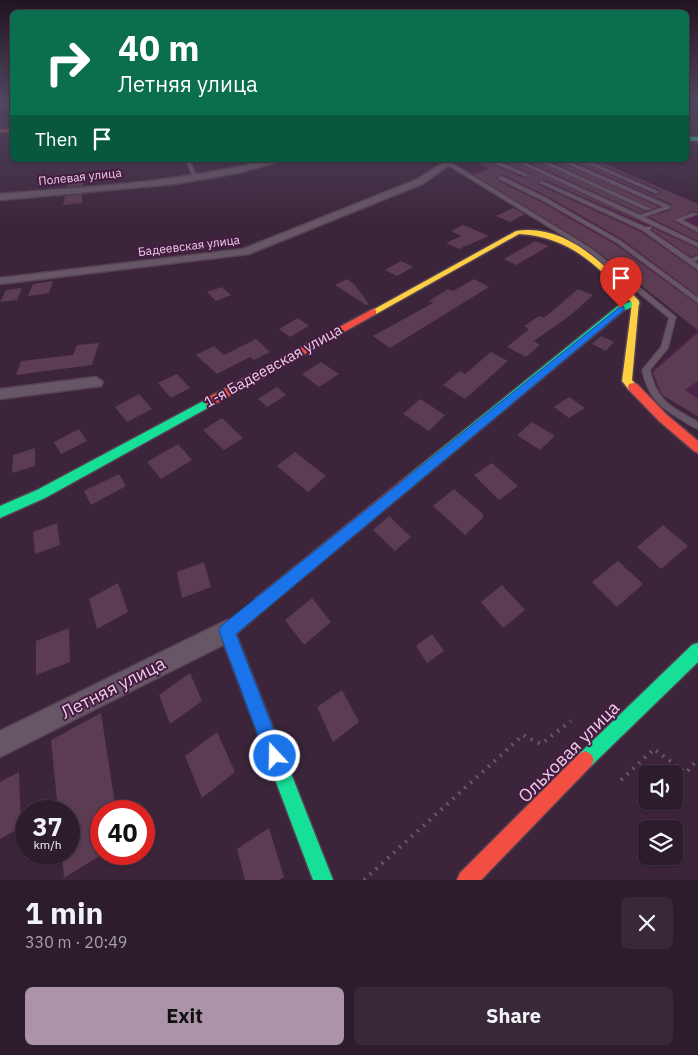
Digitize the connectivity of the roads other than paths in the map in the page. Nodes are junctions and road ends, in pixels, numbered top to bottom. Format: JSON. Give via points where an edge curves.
{"nodes":[{"id":1,"x":189,"y":162,"type":"edge"},
{"id":2,"x":269,"y":162,"type":"edge"},
{"id":3,"x":446,"y":162,"type":"edge"},
{"id":4,"x":494,"y":162,"type":"edge"},
{"id":5,"x":520,"y":162,"type":"edge"},
{"id":6,"x":543,"y":162,"type":"edge"},
{"id":7,"x":566,"y":162,"type":"edge"},
{"id":8,"x":587,"y":162,"type":"edge"},
{"id":9,"x":527,"y":175,"type":"dead end"},
{"id":10,"x":195,"y":177,"type":"junction"},
{"id":11,"x":501,"y":178,"type":"dead end"},
{"id":12,"x":542,"y":182,"type":"dead end"},
{"id":13,"x":657,"y":192,"type":"dead end"},
{"id":14,"x":0,"y":197,"type":"edge"},
{"id":15,"x":648,"y":209,"type":"dead end"},
{"id":16,"x":695,"y":214,"type":"dead end"},
{"id":17,"x":640,"y":218,"type":"junction"},
{"id":18,"x":656,"y":226,"type":"junction"},
{"id":19,"x":644,"y":229,"type":"junction"},
{"id":20,"x":698,"y":230,"type":"edge"},
{"id":21,"x":698,"y":245,"type":"edge"},
{"id":22,"x":698,"y":258,"type":"edge"},
{"id":23,"x":690,"y":260,"type":"junction"},
{"id":24,"x":698,"y":268,"type":"edge"},
{"id":25,"x":0,"y":281,"type":"edge"},
{"id":26,"x":698,"y":301,"type":"edge"},
{"id":27,"x":636,"y":302,"type":"junction"},
{"id":28,"x":96,"y":382,"type":"dead end"},
{"id":29,"x":0,"y":394,"type":"edge"},
{"id":30,"x":698,"y":426,"type":"edge"},
{"id":31,"x":698,"y":448,"type":"edge"},
{"id":32,"x":0,"y":512,"type":"edge"},
{"id":33,"x":227,"y":631,"type":"junction"},
{"id":34,"x":698,"y":651,"type":"edge"},
{"id":35,"x":0,"y":744,"type":"edge"},
{"id":36,"x":323,"y":880,"type":"edge"},
{"id":37,"x":467,"y":880,"type":"edge"}],
"edges":[{"from":1,"to":10,"type":"lane"},
{"from":2,"to":10,"type":"street","name":"Полевая улица","via":[[234,172]]},
{"from":3,"to":25,"type":"street","name":"Бадеевская улица","via":[[418,182],[246,252]]},
{"from":3,"to":30,"type":"lane","via":[[590,250],[673,316],[664,348],[646,370],[649,387],[662,403]]},
{"from":4,"to":9,"type":"lane"},
{"from":5,"to":17,"type":"lane"},
{"from":6,"to":15,"type":"lane"},
{"from":7,"to":17,"type":"lane","via":[[668,207]]},
{"from":8,"to":13,"type":"lane"},
{"from":10,"to":14,"type":"street","name":"Полевая улица"},
{"from":11,"to":26,"type":"lane","via":[[619,242]]},
{"from":12,"to":19,"type":"lane"},
{"from":16,"to":20,"type":"lane","via":[[678,220]]},
{"from":17,"to":18,"type":"lane"},
{"from":18,"to":19,"type":"lane"},
{"from":18,"to":21,"type":"lane"},
{"from":19,"to":23,"type":"lane"},
{"from":22,"to":23,"type":"lane"},
{"from":23,"to":24,"type":"lane"},
{"from":27,"to":31,"type":"street","via":[[627,381]]},
{"from":27,"to":32,"type":"street","name":"1-я Бадеевская улица","via":[[576,248],[548,234],[527,230],[518,232],[41,494]]},
{"from":27,"to":33,"type":"street","name":"Летняя улица","via":[[621,308]]},
{"from":28,"to":29,"type":"street"},
{"from":33,"to":35,"type":"street","name":"Летняя улица"},
{"from":33,"to":36,"type":"street"},
{"from":34,"to":37,"type":"street","name":"Ольховая улица"}]}
